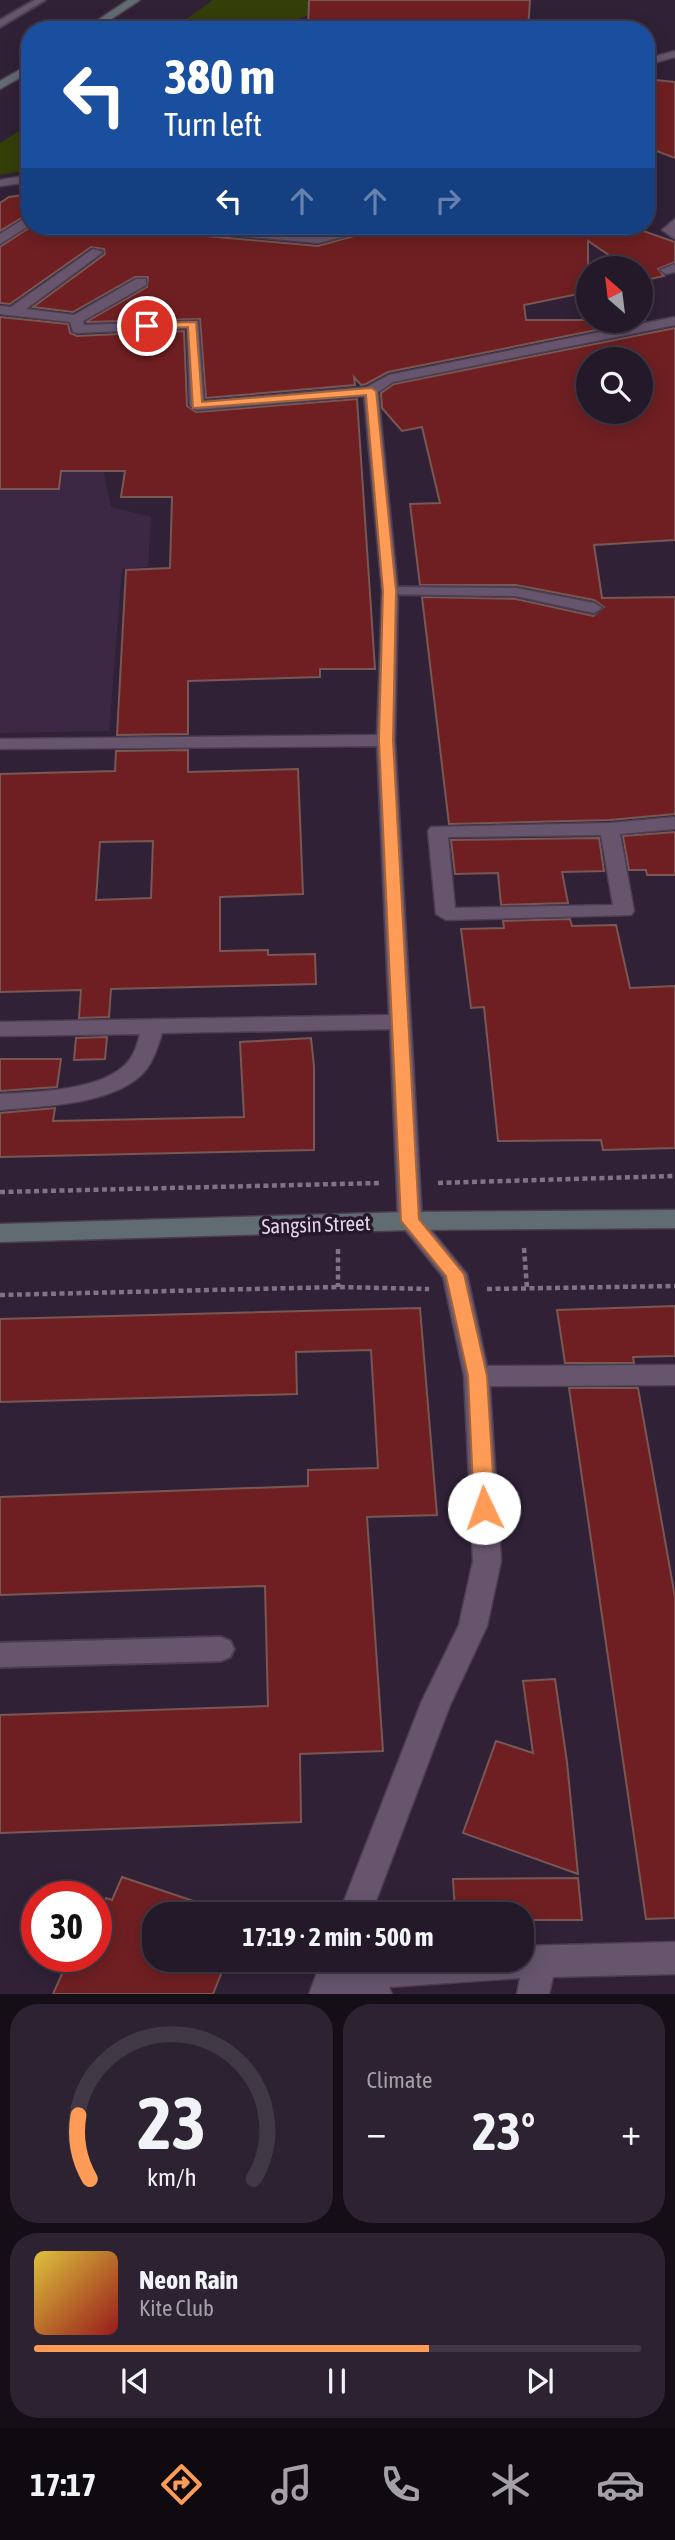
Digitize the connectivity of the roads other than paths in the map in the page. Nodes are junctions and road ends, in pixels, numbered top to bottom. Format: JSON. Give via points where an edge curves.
{"nodes":[{"id":1,"x":41,"y":0,"type":"edge"},
{"id":2,"x":135,"y":0,"type":"edge"},
{"id":3,"x":5,"y":18,"type":"edge"},
{"id":4,"x":102,"y":21,"type":"edge"},
{"id":5,"x":0,"y":24,"type":"edge"},
{"id":6,"x":675,"y":54,"type":"edge"},
{"id":7,"x":655,"y":60,"type":"edge"},
{"id":8,"x":21,"y":73,"type":"edge"},
{"id":9,"x":0,"y":86,"type":"edge"},
{"id":10,"x":21,"y":180,"type":"edge"},
{"id":11,"x":0,"y":183,"type":"edge"},
{"id":12,"x":675,"y":223,"type":"edge"},
{"id":13,"x":21,"y":225,"type":"edge"},
{"id":14,"x":273,"y":235,"type":"edge"},
{"id":15,"x":337,"y":235,"type":"edge"},
{"id":16,"x":675,"y":235,"type":"edge"},
{"id":17,"x":0,"y":240,"type":"edge"},
{"id":18,"x":97,"y":252,"type":"dead end"},
{"id":19,"x":141,"y":282,"type":"dead end"},
{"id":20,"x":0,"y":310,"type":"edge"},
{"id":21,"x":15,"y":311,"type":"junction"},
{"id":22,"x":76,"y":319,"type":"junction"},
{"id":23,"x":675,"y":321,"type":"edge"},
{"id":24,"x":371,"y":391,"type":"junction"},
{"id":25,"x":390,"y":591,"type":"junction"},
{"id":26,"x":594,"y":608,"type":"dead end"},
{"id":27,"x":386,"y":740,"type":"junction"},
{"id":28,"x":0,"y":744,"type":"edge"},
{"id":29,"x":675,"y":823,"type":"edge"},
{"id":30,"x":610,"y":829,"type":"junction"},
{"id":31,"x":400,"y":1022,"type":"junction"},
{"id":32,"x":154,"y":1026,"type":"junction"},
{"id":33,"x":0,"y":1029,"type":"edge"},
{"id":34,"x":0,"y":1102,"type":"edge"},
{"id":35,"x":675,"y":1219,"type":"edge"},
{"id":36,"x":410,"y":1221,"type":"junction"},
{"id":37,"x":0,"y":1233,"type":"edge"},
{"id":38,"x":675,"y":1375,"type":"edge"},
{"id":39,"x":477,"y":1376,"type":"junction"},
{"id":40,"x":220,"y":1649,"type":"dead end"},
{"id":41,"x":0,"y":1655,"type":"edge"},
{"id":42,"x":360,"y":1902,"type":"edge"},
{"id":43,"x":675,"y":1958,"type":"edge"},
{"id":44,"x":540,"y":1961,"type":"junction"},
{"id":45,"x":332,"y":1976,"type":"edge"},
{"id":46,"x":376,"y":1994,"type":"edge"},
{"id":47,"x":533,"y":1994,"type":"edge"}],
"edges":[{"from":1,"to":3,"type":"lane"},
{"from":2,"to":4,"type":"main road"},
{"from":3,"to":5,"type":"lane"},
{"from":6,"to":7,"type":"street"},
{"from":8,"to":9,"type":"main road"},
{"from":10,"to":11,"type":"street"},
{"from":12,"to":16,"type":"street","via":[[668,230]]},
{"from":13,"to":17,"type":"street"},
{"from":14,"to":15,"type":"street","via":[[318,239]]},
{"from":18,"to":21,"type":"street"},
{"from":19,"to":22,"type":"street"},
{"from":20,"to":21,"type":"street"},
{"from":21,"to":22,"type":"street"},
{"from":22,"to":24,"type":"street","via":[[78,329],[193,324],[197,406]]},
{"from":23,"to":24,"type":"street","via":[[389,379]]},
{"from":24,"to":25,"type":"street"},
{"from":25,"to":26,"type":"lane","via":[[516,592]]},
{"from":25,"to":27,"type":"street"},
{"from":27,"to":28,"type":"street"},
{"from":27,"to":31,"type":"street"},
{"from":29,"to":30,"type":"street"},
{"from":30,"to":30,"type":"street","via":[[438,831],[446,914],[624,911]]},
{"from":31,"to":32,"type":"street"},
{"from":31,"to":36,"type":"street"},
{"from":32,"to":33,"type":"street"},
{"from":32,"to":34,"type":"street","via":[[136,1067],[106,1086]]},
{"from":35,"to":36,"type":"main road","name":"Sangsin Street"},
{"from":36,"to":37,"type":"main road","name":"Sangsin Street"},
{"from":36,"to":39,"type":"street","via":[[455,1274]]},
{"from":38,"to":39,"type":"street"},
{"from":39,"to":42,"type":"street","via":[[487,1561],[476,1613]]},
{"from":40,"to":41,"type":"lane"},
{"from":43,"to":44,"type":"street"},
{"from":44,"to":45,"type":"street"},
{"from":44,"to":47,"type":"street"},
{"from":45,"to":46,"type":"street"}]}
